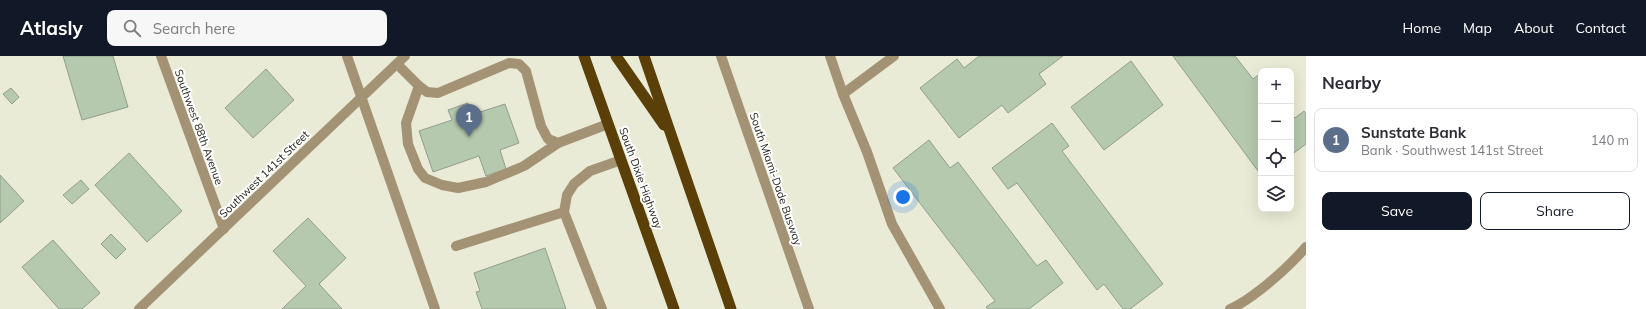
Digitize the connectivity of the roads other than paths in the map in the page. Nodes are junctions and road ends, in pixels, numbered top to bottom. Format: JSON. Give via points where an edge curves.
{"nodes":[{"id":1,"x":161,"y":56,"type":"edge"},
{"id":2,"x":347,"y":56,"type":"edge"},
{"id":3,"x":405,"y":56,"type":"edge"},
{"id":4,"x":584,"y":56,"type":"edge"},
{"id":5,"x":616,"y":56,"type":"edge"},
{"id":6,"x":644,"y":56,"type":"edge"},
{"id":7,"x":721,"y":56,"type":"edge"},
{"id":8,"x":830,"y":56,"type":"edge"},
{"id":9,"x":894,"y":56,"type":"edge"},
{"id":10,"x":397,"y":64,"type":"junction"},
{"id":11,"x":419,"y":86,"type":"junction"},
{"id":12,"x":844,"y":94,"type":"junction"},
{"id":13,"x":361,"y":98,"type":"junction"},
{"id":14,"x":608,"y":124,"type":"junction"},
{"id":15,"x":672,"y":137,"type":"junction"},
{"id":16,"x":558,"y":143,"type":"junction"},
{"id":17,"x":621,"y":160,"type":"junction"},
{"id":18,"x":564,"y":212,"type":"junction"},
{"id":19,"x":224,"y":229,"type":"junction"},
{"id":20,"x":456,"y":246,"type":"dead end"},
{"id":21,"x":1306,"y":248,"type":"edge"},
{"id":22,"x":139,"y":309,"type":"edge"},
{"id":23,"x":435,"y":309,"type":"edge"},
{"id":24,"x":602,"y":309,"type":"edge"},
{"id":25,"x":674,"y":309,"type":"edge"},
{"id":26,"x":731,"y":309,"type":"edge"},
{"id":27,"x":809,"y":309,"type":"edge"},
{"id":28,"x":940,"y":309,"type":"edge"},
{"id":29,"x":1230,"y":309,"type":"edge"}],
"edges":[{"from":1,"to":19,"type":"street","name":"Southwest 88th Avenue"},
{"from":2,"to":13,"type":"street"},
{"from":3,"to":10,"type":"street","name":"Southwest 141st Street"},
{"from":4,"to":14,"type":"highway","name":"South Dixie Highway"},
{"from":5,"to":15,"type":"highway"},
{"from":6,"to":15,"type":"highway"},
{"from":7,"to":27,"type":"street","name":"South Miami-Dade Busway"},
{"from":8,"to":12,"type":"street"},
{"from":9,"to":12,"type":"street"},
{"from":10,"to":11,"type":"street"},
{"from":10,"to":13,"type":"street","name":"Southwest 141st Street"},
{"from":11,"to":16,"type":"street","via":[[427,92],[438,93],[509,63],[519,64],[526,71],[541,126],[548,139]]},
{"from":11,"to":16,"type":"street","via":[[406,123],[408,144],[418,169],[425,178],[442,185],[458,188],[486,182],[524,166]]},
{"from":12,"to":28,"type":"street","via":[[892,224]]},
{"from":13,"to":19,"type":"street","name":"Southwest 141st Street"},
{"from":13,"to":23,"type":"street"},
{"from":14,"to":16,"type":"street"},
{"from":14,"to":17,"type":"highway","name":"South Dixie Highway"},
{"from":15,"to":26,"type":"highway"},
{"from":17,"to":18,"type":"street","via":[[590,171],[574,184],[567,195]]},
{"from":17,"to":25,"type":"highway","name":"South Dixie Highway"},
{"from":18,"to":20,"type":"street"},
{"from":18,"to":24,"type":"street"},
{"from":19,"to":22,"type":"street","name":"Southwest 141st Street"},
{"from":21,"to":29,"type":"street","via":[[1284,270]]}]}
